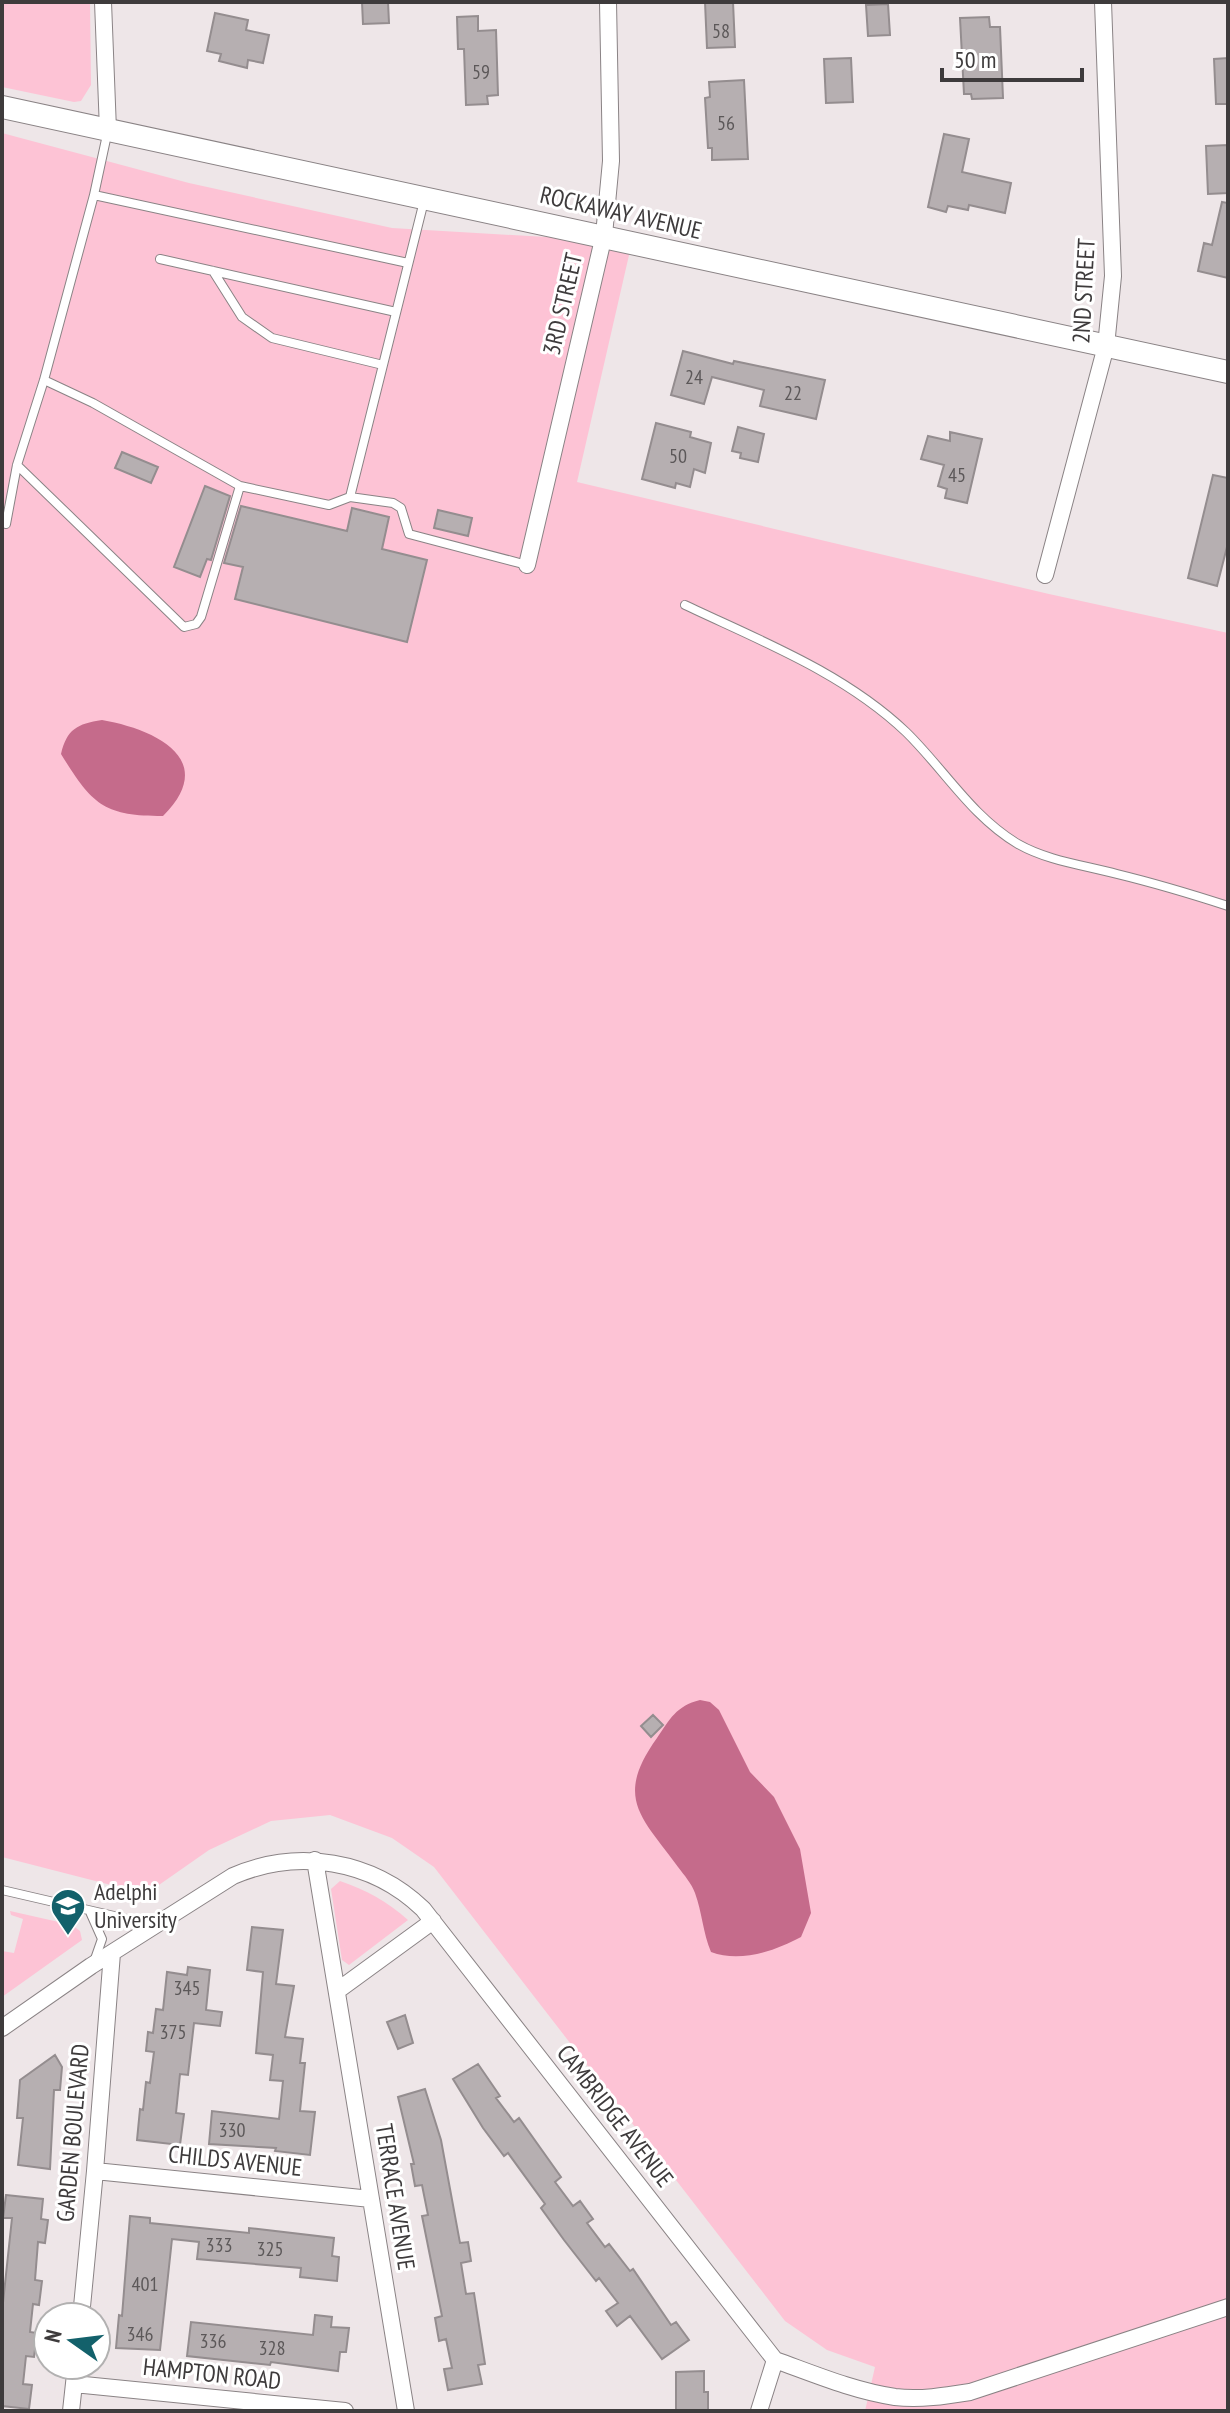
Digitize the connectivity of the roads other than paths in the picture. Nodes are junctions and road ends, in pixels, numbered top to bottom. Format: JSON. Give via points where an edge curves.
{"nodes":[{"id":1,"x":103,"y":2,"type":"edge"},
{"id":2,"x":608,"y":2,"type":"edge"},
{"id":3,"x":1103,"y":2,"type":"edge"},
{"id":4,"x":2,"y":107,"type":"edge"},
{"id":5,"x":108,"y":130,"type":"junction"},
{"id":6,"x":94,"y":195,"type":"junction"},
{"id":7,"x":425,"y":197,"type":"junction"},
{"id":8,"x":604,"y":235,"type":"junction"},
{"id":9,"x":160,"y":259,"type":"dead end"},
{"id":10,"x":408,"y":263,"type":"junction"},
{"id":11,"x":213,"y":271,"type":"junction"},
{"id":12,"x":396,"y":312,"type":"junction"},
{"id":13,"x":1106,"y":346,"type":"junction"},
{"id":14,"x":383,"y":365,"type":"junction"},
{"id":15,"x":1228,"y":372,"type":"edge"},
{"id":16,"x":44,"y":380,"type":"junction"},
{"id":17,"x":17,"y":465,"type":"junction"},
{"id":18,"x":240,"y":486,"type":"junction"},
{"id":19,"x":350,"y":497,"type":"junction"},
{"id":20,"x":2,"y":519,"type":"edge"},
{"id":21,"x":527,"y":565,"type":"joint"},
{"id":22,"x":1045,"y":575,"type":"dead end"},
{"id":23,"x":685,"y":605,"type":"dead end"},
{"id":24,"x":1228,"y":906,"type":"edge"},
{"id":25,"x":315,"y":1860,"type":"junction"},
{"id":26,"x":2,"y":1890,"type":"edge"},
{"id":27,"x":90,"y":1912,"type":"junction"},
{"id":28,"x":433,"y":1921,"type":"junction"},
{"id":29,"x":154,"y":1925,"type":"junction"},
{"id":30,"x":112,"y":1953,"type":"junction"},
{"id":31,"x":91,"y":1966,"type":"junction"},
{"id":32,"x":337,"y":1991,"type":"junction"},
{"id":33,"x":2,"y":2028,"type":"edge"},
{"id":34,"x":95,"y":2171,"type":"junction"},
{"id":35,"x":371,"y":2199,"type":"junction"},
{"id":36,"x":83,"y":2301,"type":"edge"},
{"id":37,"x":1228,"y":2307,"type":"edge"},
{"id":38,"x":775,"y":2360,"type":"junction"},
{"id":39,"x":74,"y":2381,"type":"edge"},
{"id":40,"x":74,"y":2384,"type":"junction"},
{"id":41,"x":71,"y":2411,"type":"edge"},
{"id":42,"x":345,"y":2411,"type":"edge"},
{"id":43,"x":406,"y":2411,"type":"edge"},
{"id":44,"x":759,"y":2411,"type":"edge"}],
"edges":[{"from":1,"to":5,"type":"street"},
{"from":2,"to":8,"type":"street","name":"3RD STREET","via":[[611,161]]},
{"from":3,"to":13,"type":"street","name":"2ND STREET","via":[[1113,276]]},
{"from":4,"to":5,"type":"main road","name":"ROCKAWAY AVENUE"},
{"from":5,"to":6,"type":"lane"},
{"from":5,"to":7,"type":"main road","name":"ROCKAWAY AVENUE"},
{"from":6,"to":10,"type":"lane"},
{"from":6,"to":16,"type":"lane"},
{"from":7,"to":8,"type":"main road","name":"ROCKAWAY AVENUE"},
{"from":7,"to":10,"type":"lane"},
{"from":8,"to":13,"type":"main road","name":"ROCKAWAY AVENUE"},
{"from":8,"to":21,"type":"street","name":"3RD STREET"},
{"from":9,"to":11,"type":"lane"},
{"from":10,"to":12,"type":"lane"},
{"from":11,"to":12,"type":"lane"},
{"from":11,"to":14,"type":"lane","via":[[242,317],[272,338]]},
{"from":12,"to":14,"type":"lane"},
{"from":13,"to":15,"type":"main road","name":"ROCKAWAY AVENUE"},
{"from":13,"to":22,"type":"street","name":"2ND STREET"},
{"from":14,"to":19,"type":"lane"},
{"from":16,"to":17,"type":"lane"},
{"from":16,"to":18,"type":"lane"},
{"from":17,"to":18,"type":"lane","via":[[184,627],[201,617]]},
{"from":17,"to":20,"type":"lane","via":[[6,524]]},
{"from":18,"to":19,"type":"lane","via":[[329,505]]},
{"from":19,"to":21,"type":"lane","via":[[401,508],[409,534]]},
{"from":23,"to":24,"type":"lane","via":[[816,667],[867,701],[906,733],[992,826],[1020,845],[1054,860]]},
{"from":25,"to":28,"type":"street","name":"CAMBRIDGE AVENUE","via":[[343,1864],[392,1884]]},
{"from":25,"to":29,"type":"street","name":"CAMBRIDGE AVENUE","via":[[249,1869]]},
{"from":25,"to":32,"type":"street","name":"TERRACE AVENUE"},
{"from":26,"to":27,"type":"lane"},
{"from":27,"to":29,"type":"lane"},
{"from":27,"to":31,"type":"lane","via":[[102,1939]]},
{"from":28,"to":32,"type":"street"},
{"from":28,"to":38,"type":"street","name":"CAMBRIDGE AVENUE"},
{"from":29,"to":30,"type":"street","name":"CAMBRIDGE AVENUE"},
{"from":30,"to":31,"type":"street","name":"CAMBRIDGE AVENUE"},
{"from":30,"to":34,"type":"street","name":"GARDEN BOULEVARD"},
{"from":31,"to":33,"type":"street","name":"CAMBRIDGE AVENUE"},
{"from":32,"to":35,"type":"street","name":"TERRACE AVENUE"},
{"from":34,"to":35,"type":"street","name":"CHILDS AVENUE"},
{"from":34,"to":36,"type":"street","name":"GARDEN BOULEVARD"},
{"from":35,"to":43,"type":"street","name":"TERRACE AVENUE"},
{"from":37,"to":38,"type":"street","via":[[970,2392],[931,2398],[895,2397],[833,2382]]},
{"from":38,"to":44,"type":"street"},
{"from":39,"to":40,"type":"street"},
{"from":40,"to":41,"type":"street"},
{"from":40,"to":42,"type":"street","name":"HAMPTON ROAD"}]}
